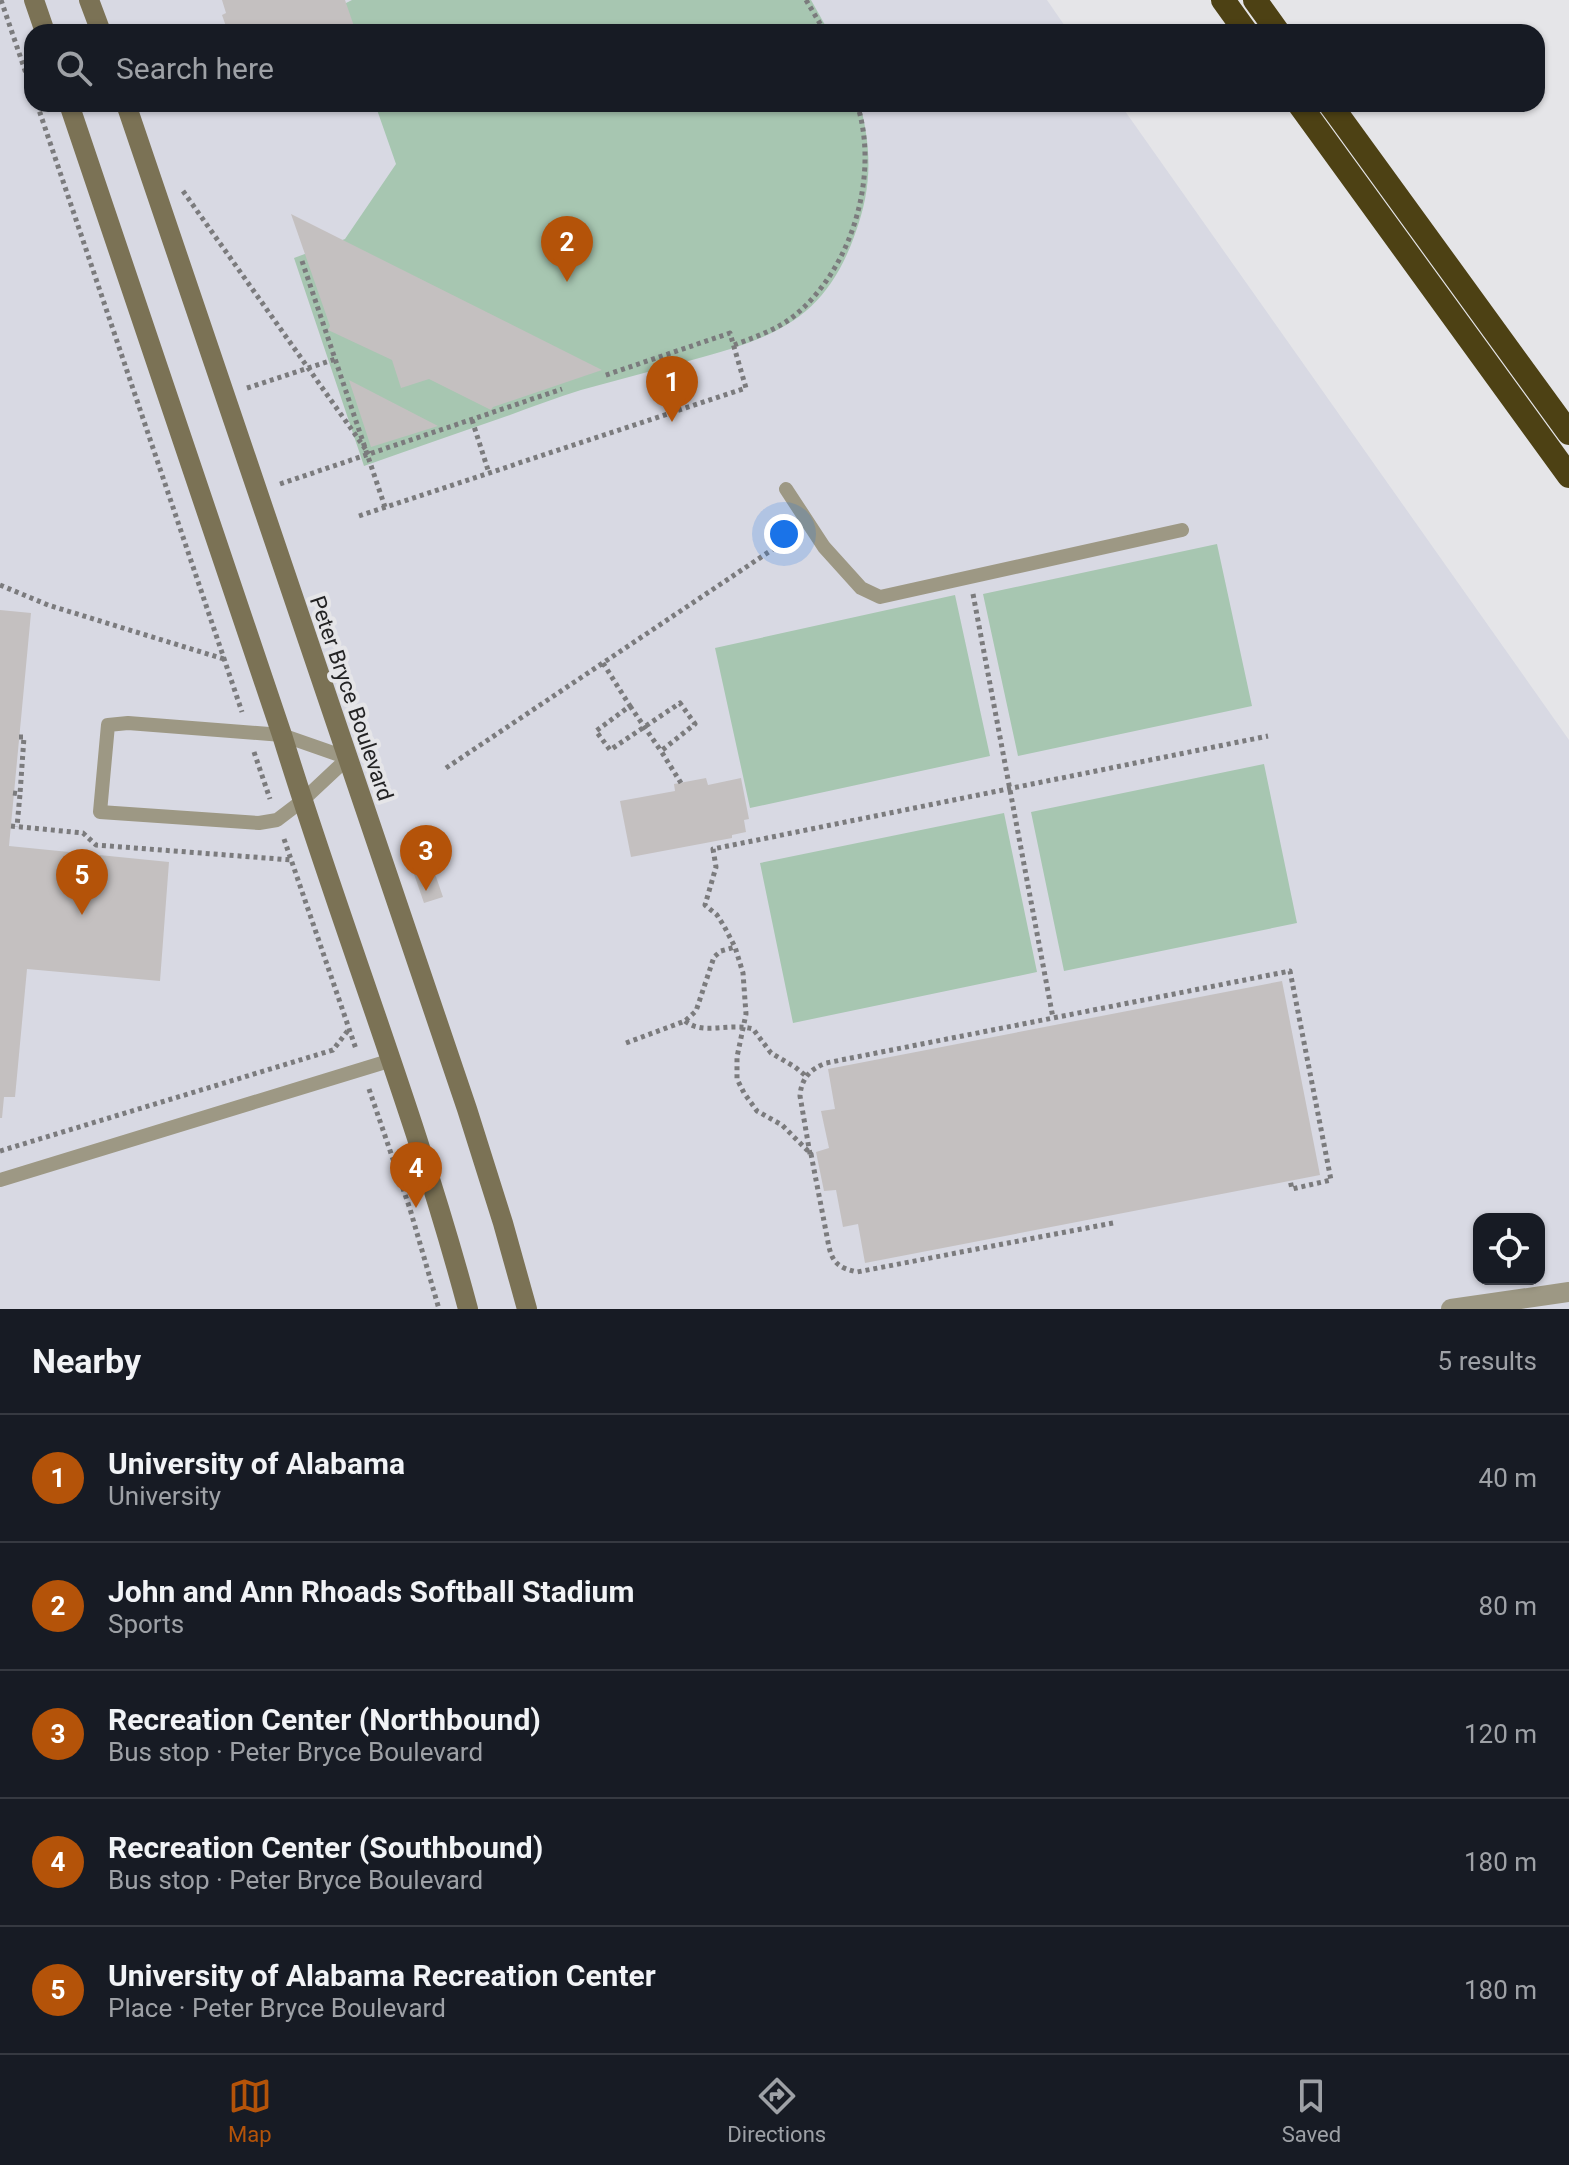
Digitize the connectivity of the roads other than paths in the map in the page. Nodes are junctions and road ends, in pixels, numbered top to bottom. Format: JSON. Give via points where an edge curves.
{"nodes":[{"id":1,"x":34,"y":0,"type":"edge"},
{"id":2,"x":89,"y":0,"type":"edge"},
{"id":3,"x":1223,"y":0,"type":"edge"},
{"id":4,"x":1255,"y":0,"type":"edge"},
{"id":5,"x":42,"y":24,"type":"edge"},
{"id":6,"x":98,"y":24,"type":"edge"},
{"id":7,"x":1240,"y":24,"type":"edge"},
{"id":8,"x":1272,"y":24,"type":"edge"},
{"id":9,"x":72,"y":112,"type":"edge"},
{"id":10,"x":129,"y":112,"type":"edge"},
{"id":11,"x":1305,"y":112,"type":"edge"},
{"id":12,"x":1336,"y":112,"type":"edge"},
{"id":13,"x":1569,"y":433,"type":"edge"},
{"id":14,"x":1569,"y":476,"type":"edge"},
{"id":15,"x":786,"y":489,"type":"dead end"},
{"id":16,"x":1182,"y":530,"type":"dead end"},
{"id":17,"x":282,"y":735,"type":"junction"},
{"id":18,"x":348,"y":758,"type":"junction"},
{"id":19,"x":302,"y":801,"type":"junction"},
{"id":20,"x":392,"y":1060,"type":"junction"},
{"id":21,"x":0,"y":1180,"type":"edge"},
{"id":22,"x":1569,"y":1292,"type":"edge"},
{"id":23,"x":1482,"y":1307,"type":"edge"},
{"id":24,"x":468,"y":1309,"type":"edge"},
{"id":25,"x":527,"y":1309,"type":"edge"},
{"id":26,"x":1451,"y":1309,"type":"edge"}],
"edges":[{"from":1,"to":5,"type":"street"},
{"from":2,"to":6,"type":"street"},
{"from":3,"to":7,"type":"highway"},
{"from":4,"to":8,"type":"highway"},
{"from":9,"to":17,"type":"street"},
{"from":10,"to":18,"type":"street","name":"Peter Bryce Boulevard"},
{"from":11,"to":14,"type":"highway"},
{"from":12,"to":13,"type":"highway"},
{"from":15,"to":16,"type":"lane","via":[[824,547],[861,588],[880,597]]},
{"from":17,"to":18,"type":"lane"},
{"from":17,"to":19,"type":"street"},
{"from":17,"to":19,"type":"lane","via":[[108,725],[100,812],[259,823],[277,820]]},
{"from":18,"to":19,"type":"lane"},
{"from":18,"to":25,"type":"street","name":"Peter Bryce Boulevard","via":[[467,1109]]},
{"from":19,"to":20,"type":"street"},
{"from":20,"to":21,"type":"lane"},
{"from":20,"to":24,"type":"street"},
{"from":22,"to":23,"type":"street"},
{"from":23,"to":26,"type":"street"}]}
